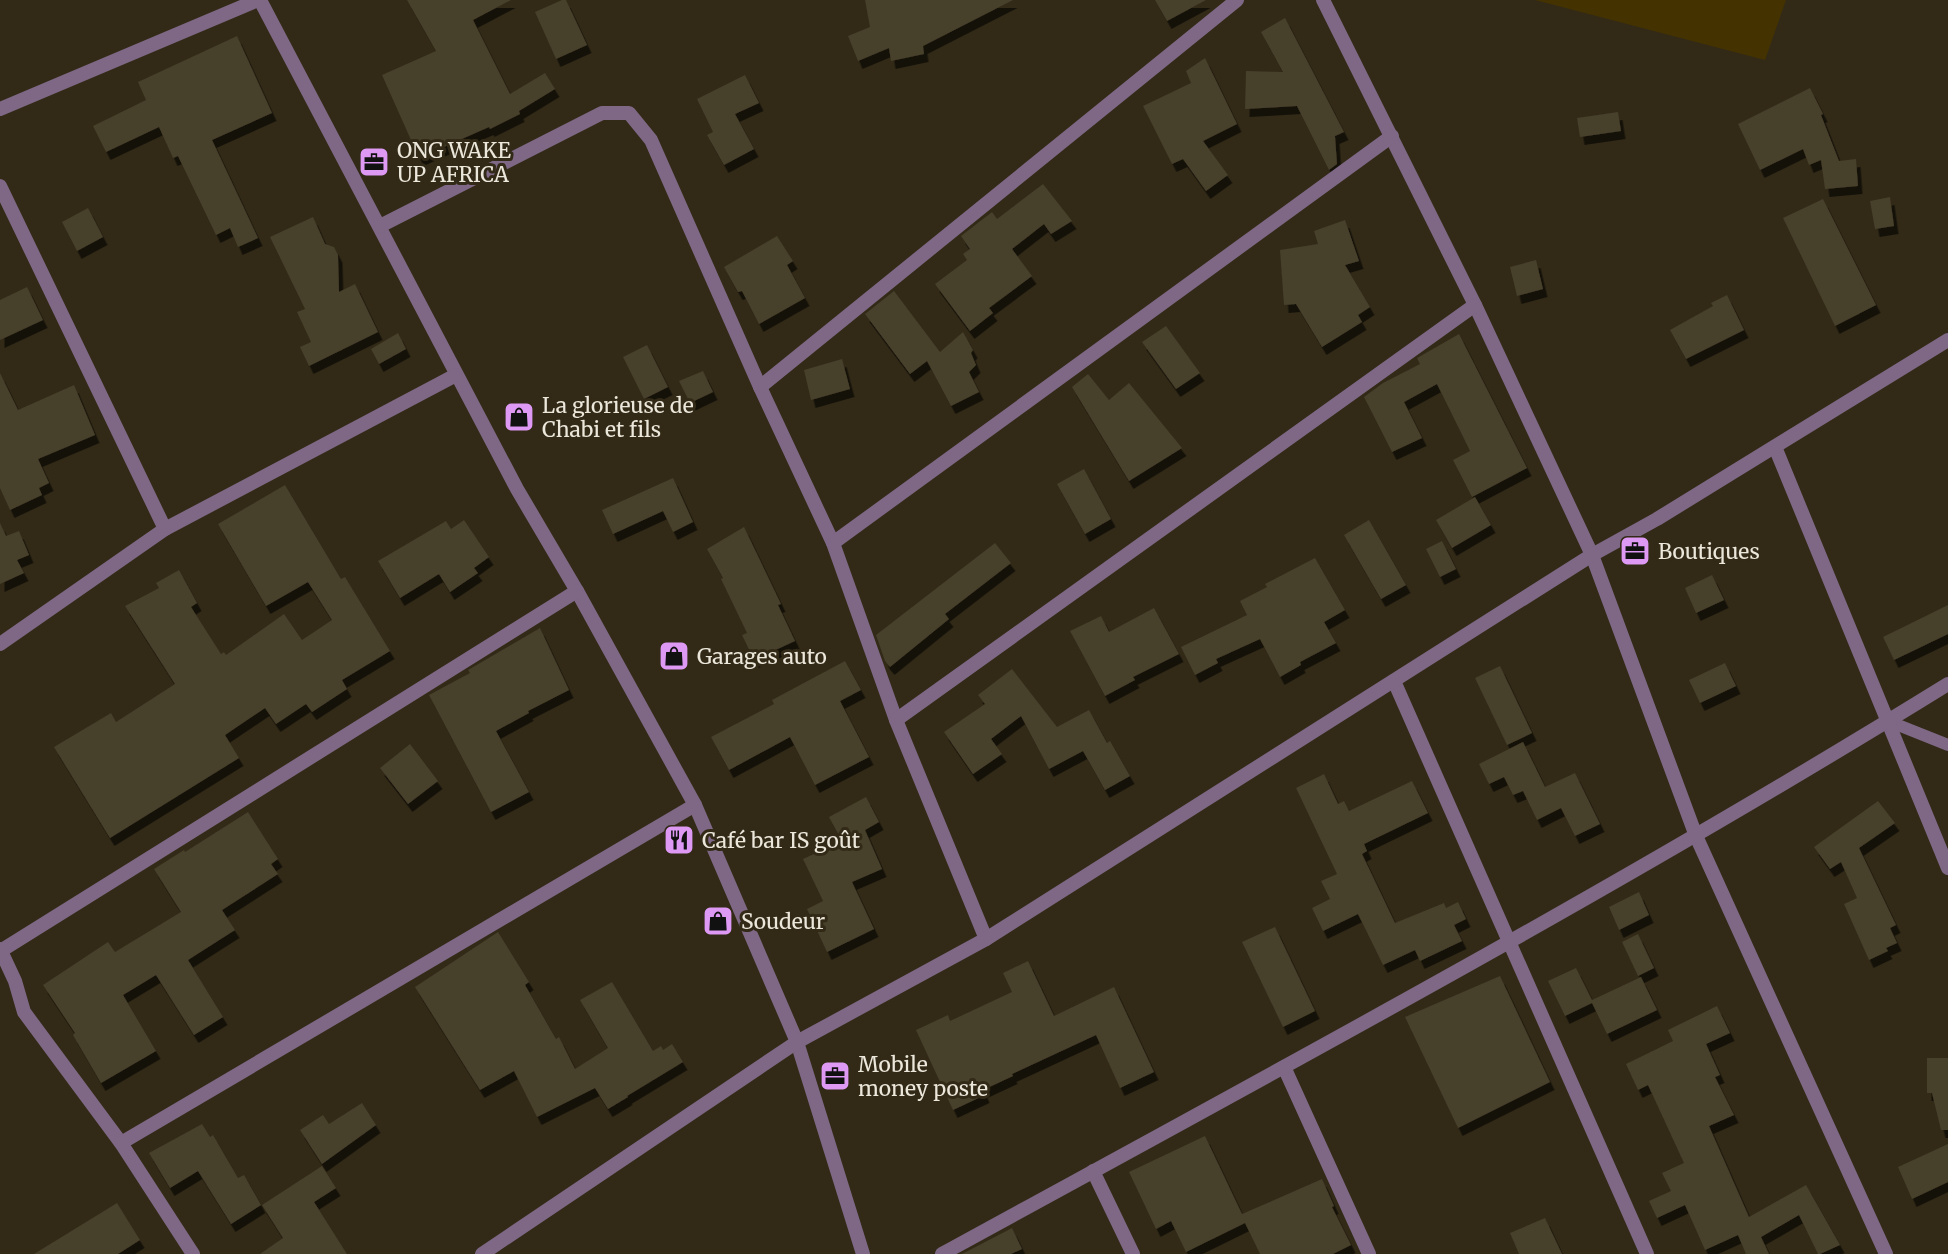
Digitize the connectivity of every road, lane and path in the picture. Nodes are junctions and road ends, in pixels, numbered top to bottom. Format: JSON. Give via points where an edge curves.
{"nodes":[{"id":1,"x":259,"y":0,"type":"edge"},
{"id":2,"x":1237,"y":0,"type":"edge"},
{"id":3,"x":1323,"y":0,"type":"edge"},
{"id":4,"x":0,"y":109,"type":"edge"},
{"id":5,"x":1392,"y":136,"type":"junction"},
{"id":6,"x":0,"y":186,"type":"edge"},
{"id":7,"x":380,"y":226,"type":"junction"},
{"id":8,"x":1475,"y":305,"type":"junction"},
{"id":9,"x":1948,"y":340,"type":"edge"},
{"id":10,"x":456,"y":375,"type":"junction"},
{"id":11,"x":760,"y":387,"type":"junction"},
{"id":12,"x":1775,"y":447,"type":"junction"},
{"id":13,"x":164,"y":529,"type":"junction"},
{"id":14,"x":834,"y":543,"type":"junction"},
{"id":15,"x":1592,"y":555,"type":"junction"},
{"id":16,"x":577,"y":591,"type":"junction"},
{"id":17,"x":0,"y":644,"type":"edge"},
{"id":18,"x":1394,"y":681,"type":"junction"},
{"id":19,"x":1948,"y":684,"type":"edge"},
{"id":20,"x":896,"y":720,"type":"junction"},
{"id":21,"x":1888,"y":721,"type":"junction"},
{"id":22,"x":1948,"y":745,"type":"edge"},
{"id":23,"x":695,"y":805,"type":"junction"},
{"id":24,"x":1696,"y":835,"type":"junction"},
{"id":25,"x":1948,"y":868,"type":"edge"},
{"id":26,"x":986,"y":939,"type":"junction"},
{"id":27,"x":1509,"y":943,"type":"junction"},
{"id":28,"x":1,"y":949,"type":"edge"},
{"id":29,"x":797,"y":1042,"type":"junction"},
{"id":30,"x":1284,"y":1067,"type":"junction"},
{"id":31,"x":121,"y":1143,"type":"junction"},
{"id":32,"x":1093,"y":1171,"type":"junction"},
{"id":33,"x":193,"y":1254,"type":"edge"},
{"id":34,"x":482,"y":1254,"type":"edge"},
{"id":35,"x":863,"y":1254,"type":"edge"},
{"id":36,"x":942,"y":1254,"type":"edge"},
{"id":37,"x":1133,"y":1254,"type":"edge"},
{"id":38,"x":1369,"y":1254,"type":"edge"},
{"id":39,"x":1647,"y":1254,"type":"edge"},
{"id":40,"x":1886,"y":1254,"type":"edge"}],
"edges":[{"from":1,"to":4,"type":"street"},
{"from":1,"to":7,"type":"street"},
{"from":2,"to":11,"type":"street"},
{"from":3,"to":5,"type":"street"},
{"from":5,"to":8,"type":"street"},
{"from":5,"to":14,"type":"street"},
{"from":6,"to":13,"type":"street"},
{"from":7,"to":10,"type":"street"},
{"from":7,"to":11,"type":"street","via":[[603,113],[629,113],[651,140]]},
{"from":8,"to":15,"type":"street"},
{"from":8,"to":20,"type":"street"},
{"from":9,"to":12,"type":"street"},
{"from":10,"to":13,"type":"street"},
{"from":10,"to":16,"type":"street"},
{"from":11,"to":14,"type":"street"},
{"from":12,"to":15,"type":"street"},
{"from":12,"to":21,"type":"street"},
{"from":13,"to":17,"type":"street"},
{"from":14,"to":20,"type":"street"},
{"from":15,"to":18,"type":"street"},
{"from":15,"to":24,"type":"street"},
{"from":16,"to":23,"type":"street"},
{"from":16,"to":28,"type":"street"},
{"from":18,"to":26,"type":"street"},
{"from":18,"to":27,"type":"street"},
{"from":19,"to":21,"type":"street"},
{"from":20,"to":26,"type":"street"},
{"from":21,"to":22,"type":"lane"},
{"from":21,"to":24,"type":"street"},
{"from":21,"to":25,"type":"street"},
{"from":23,"to":29,"type":"street"},
{"from":23,"to":31,"type":"street"},
{"from":24,"to":27,"type":"street"},
{"from":24,"to":40,"type":"street"},
{"from":26,"to":29,"type":"street"},
{"from":27,"to":30,"type":"street"},
{"from":27,"to":39,"type":"street"},
{"from":28,"to":31,"type":"street","via":[[24,1012]]},
{"from":29,"to":34,"type":"street"},
{"from":29,"to":35,"type":"street"},
{"from":30,"to":32,"type":"street"},
{"from":30,"to":38,"type":"street"},
{"from":31,"to":33,"type":"street"},
{"from":32,"to":36,"type":"street"},
{"from":32,"to":37,"type":"street"}]}
